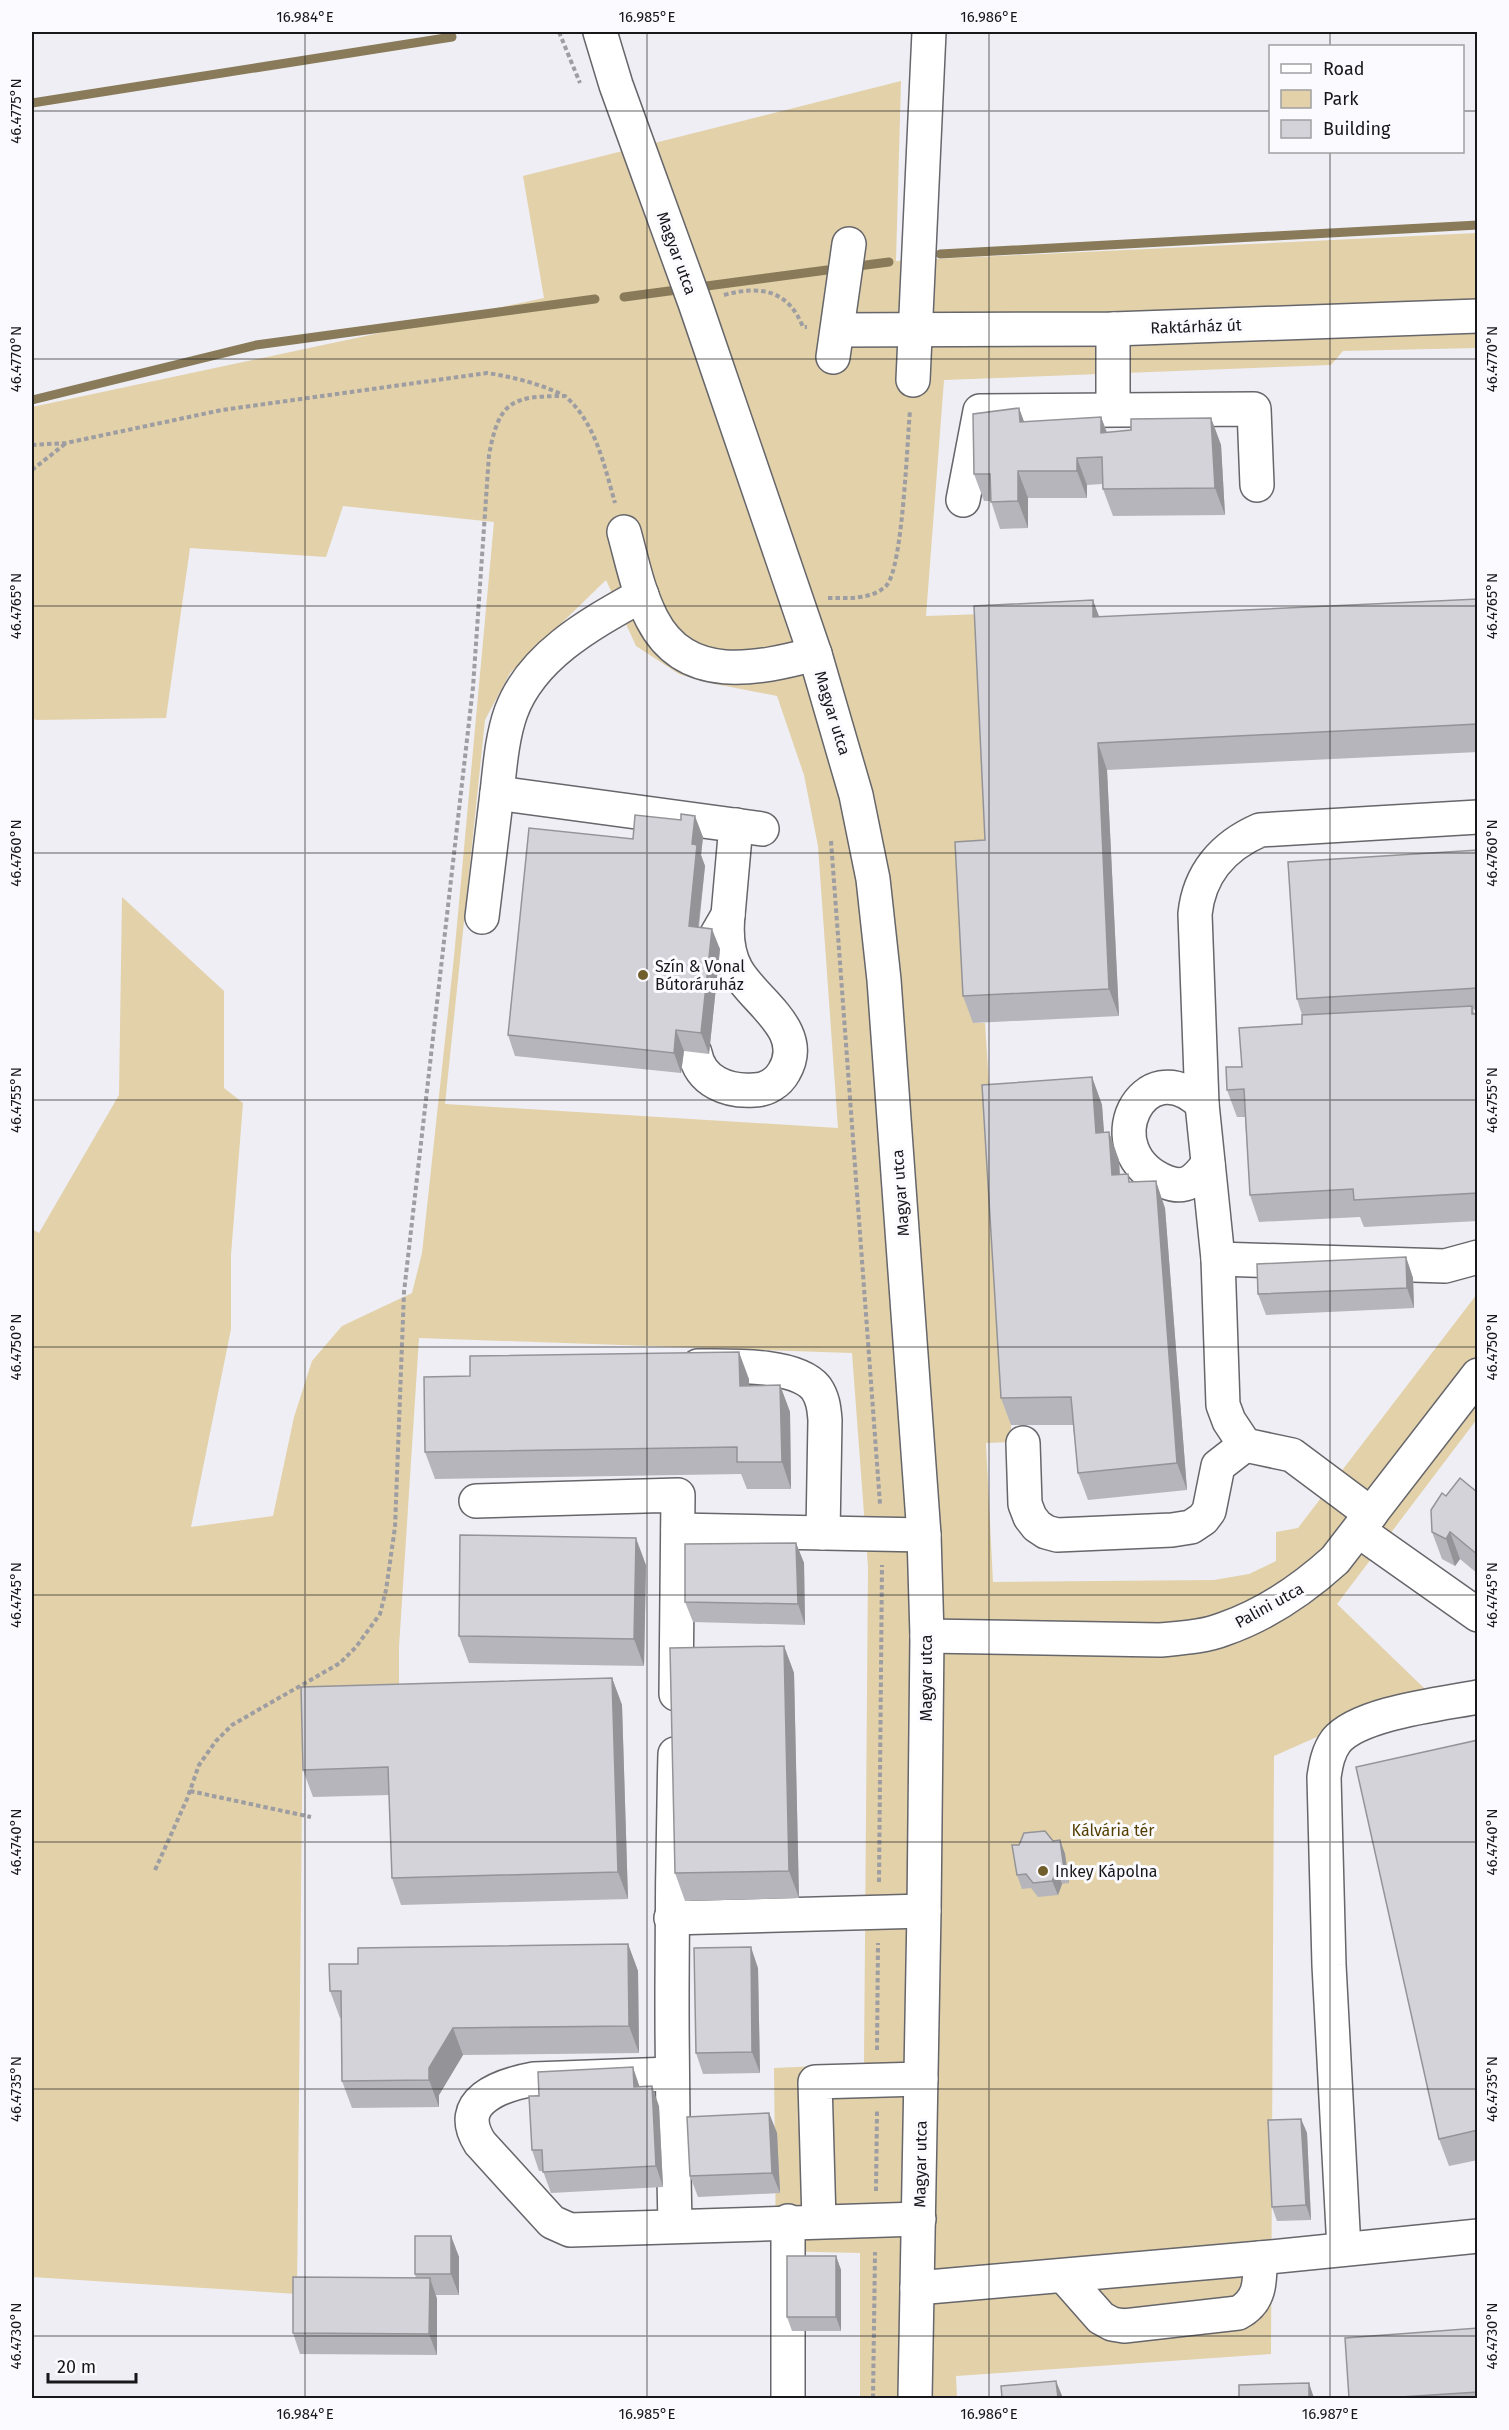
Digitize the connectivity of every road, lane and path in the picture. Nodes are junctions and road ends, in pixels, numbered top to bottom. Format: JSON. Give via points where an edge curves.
{"nodes":[{"id":1,"x":600,"y":32,"type":"edge"},
{"id":2,"x":929,"y":32,"type":"edge"},
{"id":3,"x":849,"y":244,"type":"dead end"},
{"id":4,"x":695,"y":303,"type":"junction"},
{"id":5,"x":1478,"y":316,"type":"edge"},
{"id":6,"x":803,"y":327,"type":"dead end"},
{"id":7,"x":1113,"y":329,"type":"junction"},
{"id":8,"x":914,"y":330,"type":"junction"},
{"id":9,"x":913,"y":380,"type":"joint"},
{"id":10,"x":565,"y":396,"type":"junction"},
{"id":11,"x":1113,"y":410,"type":"junction"},
{"id":12,"x":66,"y":443,"type":"junction"},
{"id":13,"x":32,"y":445,"type":"edge"},
{"id":14,"x":32,"y":471,"type":"edge"},
{"id":15,"x":1257,"y":485,"type":"dead end"},
{"id":16,"x":963,"y":500,"type":"dead end"},
{"id":17,"x":624,"y":532,"type":"joint"},
{"id":18,"x":642,"y":595,"type":"junction"},
{"id":19,"x":847,"y":598,"type":"dead end"},
{"id":20,"x":815,"y":654,"type":"junction"},
{"id":21,"x":497,"y":793,"type":"junction"},
{"id":22,"x":1478,"y":817,"type":"edge"},
{"id":23,"x":831,"y":840,"type":"dead end"},
{"id":24,"x":728,"y":915,"type":"junction"},
{"id":25,"x":482,"y":917,"type":"dead end"},
{"id":26,"x":709,"y":949,"type":"edge"},
{"id":27,"x":695,"y":1053,"type":"edge"},
{"id":28,"x":1202,"y":1104,"type":"junction"},
{"id":29,"x":1208,"y":1164,"type":"junction"},
{"id":30,"x":1171,"y":1184,"type":"junction"},
{"id":31,"x":1214,"y":1225,"type":"junction"},
{"id":32,"x":1478,"y":1257,"type":"edge"},
{"id":33,"x":1218,"y":1259,"type":"junction"},
{"id":34,"x":691,"y":1366,"type":"edge"},
{"id":35,"x":1478,"y":1375,"type":"edge"},
{"id":36,"x":1023,"y":1443,"type":"dead end"},
{"id":37,"x":1245,"y":1445,"type":"junction"},
{"id":38,"x":476,"y":1501,"type":"dead end"},
{"id":39,"x":1365,"y":1523,"type":"junction"},
{"id":40,"x":678,"y":1530,"type":"junction"},
{"id":41,"x":823,"y":1533,"type":"junction"},
{"id":42,"x":882,"y":1534,"type":"junction"},
{"id":43,"x":924,"y":1535,"type":"junction"},
{"id":44,"x":1478,"y":1615,"type":"edge"},
{"id":45,"x":927,"y":1636,"type":"junction"},
{"id":46,"x":1478,"y":1697,"type":"edge"},
{"id":47,"x":190,"y":1791,"type":"junction"},
{"id":48,"x":310,"y":1817,"type":"dead end"},
{"id":49,"x":155,"y":1870,"type":"dead end"},
{"id":50,"x":924,"y":1911,"type":"junction"},
{"id":51,"x":879,"y":1912,"type":"junction"},
{"id":52,"x":670,"y":1918,"type":"junction"},
{"id":53,"x":671,"y":2074,"type":"junction"},
{"id":54,"x":921,"y":2079,"type":"junction"},
{"id":55,"x":877,"y":2080,"type":"junction"},
{"id":56,"x":919,"y":2218,"type":"junction"},
{"id":57,"x":876,"y":2220,"type":"junction"},
{"id":58,"x":804,"y":2221,"type":"junction"},
{"id":59,"x":675,"y":2226,"type":"junction"},
{"id":60,"x":1478,"y":2236,"type":"edge"},
{"id":61,"x":1344,"y":2249,"type":"junction"},
{"id":62,"x":1266,"y":2257,"type":"junction"},
{"id":63,"x":1064,"y":2276,"type":"junction"},
{"id":64,"x":917,"y":2288,"type":"junction"},
{"id":65,"x":788,"y":2398,"type":"edge"},
{"id":66,"x":873,"y":2398,"type":"edge"},
{"id":67,"x":915,"y":2398,"type":"edge"}],
"edges":[{"from":1,"to":4,"type":"main road","name":"Magyar utca"},
{"from":2,"to":8,"type":"main road"},
{"from":3,"to":8,"type":"main road","name":"Raktárház út","via":[[835,344]]},
{"from":4,"to":6,"type":"path","via":[[735,293],[772,292],[798,313]]},
{"from":4,"to":20,"type":"main road","name":"Magyar utca"},
{"from":5,"to":7,"type":"main road","name":"Raktárház út"},
{"from":7,"to":8,"type":"main road","name":"Raktárház út"},
{"from":7,"to":11,"type":"main road"},
{"from":8,"to":9,"type":"main road"},
{"from":9,"to":19,"type":"path","via":[[898,553],[888,584],[874,595]]},
{"from":10,"to":12,"type":"path","via":[[542,385],[487,373],[222,411]]},
{"from":10,"to":17,"type":"path","via":[[582,415],[596,442]]},
{"from":10,"to":47,"type":"path","via":[[517,400],[497,421],[489,455],[473,687],[404,1292],[394,1527],[380,1614],[340,1663],[232,1725],[199,1765]]},
{"from":11,"to":15,"type":"main road","via":[[1254,408]]},
{"from":11,"to":16,"type":"main road","via":[[980,411]]},
{"from":12,"to":13,"type":"path"},
{"from":12,"to":14,"type":"path"},
{"from":17,"to":18,"type":"main road"},
{"from":18,"to":20,"type":"main road","via":[[658,630],[669,643],[683,655],[712,666],[752,669]]},
{"from":18,"to":21,"type":"main road","via":[[557,649],[521,690],[506,730]]},
{"from":20,"to":43,"type":"main road","name":"Magyar utca","via":[[866,836],[880,930]]},
{"from":21,"to":24,"type":"main road","via":[[749,827]]},
{"from":21,"to":25,"type":"main road"},
{"from":22,"to":28,"type":"main road","via":[[1270,828],[1251,834],[1218,858],[1197,896],[1195,914]]},
{"from":23,"to":42,"type":"path"},
{"from":24,"to":26,"type":"main road"},
{"from":24,"to":27,"type":"main road","via":[[728,944],[735,966],[780,1021],[788,1034],[790,1055],[777,1081],[743,1091],[711,1080],[701,1071]]},
{"from":28,"to":29,"type":"main road"},
{"from":28,"to":30,"type":"main road","via":[[1189,1092],[1172,1087],[1149,1093],[1134,1107],[1130,1130],[1134,1157],[1149,1174]]},
{"from":29,"to":30,"type":"main road","via":[[1189,1184]]},
{"from":29,"to":31,"type":"main road"},
{"from":30,"to":31,"type":"main road","via":[[1192,1196]]},
{"from":31,"to":33,"type":"main road"},
{"from":32,"to":33,"type":"main road","via":[[1444,1266]]},
{"from":33,"to":37,"type":"main road","via":[[1222,1405]]},
{"from":34,"to":41,"type":"main road","via":[[751,1366],[783,1372],[810,1382],[818,1390],[825,1420]]},
{"from":35,"to":39,"type":"main road","name":"Palini utca"},
{"from":36,"to":37,"type":"main road","via":[[1029,1517],[1046,1532],[1072,1536],[1191,1527],[1209,1510],[1218,1466]]},
{"from":37,"to":39,"type":"main road","via":[[1292,1455]]},
{"from":38,"to":40,"type":"main road","via":[[678,1495]]},
{"from":39,"to":44,"type":"main road"},
{"from":39,"to":45,"type":"main road","name":"Palini utca","via":[[1335,1560],[1311,1581],[1222,1630],[1192,1637],[1134,1641]]},
{"from":40,"to":41,"type":"main road"},
{"from":40,"to":52,"type":"main road"},
{"from":41,"to":42,"type":"main road"},
{"from":42,"to":43,"type":"main road"},
{"from":42,"to":51,"type":"path"},
{"from":43,"to":45,"type":"main road","name":"Magyar utca"},
{"from":45,"to":50,"type":"main road","name":"Magyar utca"},
{"from":46,"to":61,"type":"main road","via":[[1378,1717],[1336,1740],[1328,1755],[1324,1777],[1329,1953]]},
{"from":47,"to":48,"type":"path"},
{"from":47,"to":49,"type":"path"},
{"from":50,"to":51,"type":"main road"},
{"from":50,"to":54,"type":"main road","name":"Magyar utca"},
{"from":51,"to":52,"type":"main road"},
{"from":51,"to":55,"type":"path"},
{"from":52,"to":53,"type":"main road"},
{"from":53,"to":59,"type":"main road"},
{"from":53,"to":59,"type":"main road","via":[[513,2083],[480,2101],[471,2122],[480,2143],[552,2222],[570,2230]]},
{"from":54,"to":55,"type":"main road"},
{"from":54,"to":56,"type":"main road","name":"Magyar utca"},
{"from":55,"to":57,"type":"path"},
{"from":55,"to":58,"type":"main road","via":[[815,2082]]},
{"from":56,"to":57,"type":"main road"},
{"from":56,"to":64,"type":"main road","name":"Magyar utca"},
{"from":57,"to":58,"type":"main road"},
{"from":57,"to":66,"type":"path"},
{"from":58,"to":59,"type":"main road"},
{"from":58,"to":65,"type":"main road"},
{"from":60,"to":61,"type":"main road"},
{"from":61,"to":62,"type":"main road"},
{"from":62,"to":63,"type":"main road"},
{"from":62,"to":63,"type":"main road","via":[[1258,2294],[1238,2313],[1124,2326],[1101,2318]]},
{"from":63,"to":64,"type":"main road"},
{"from":64,"to":67,"type":"main road","name":"Magyar utca"}]}
